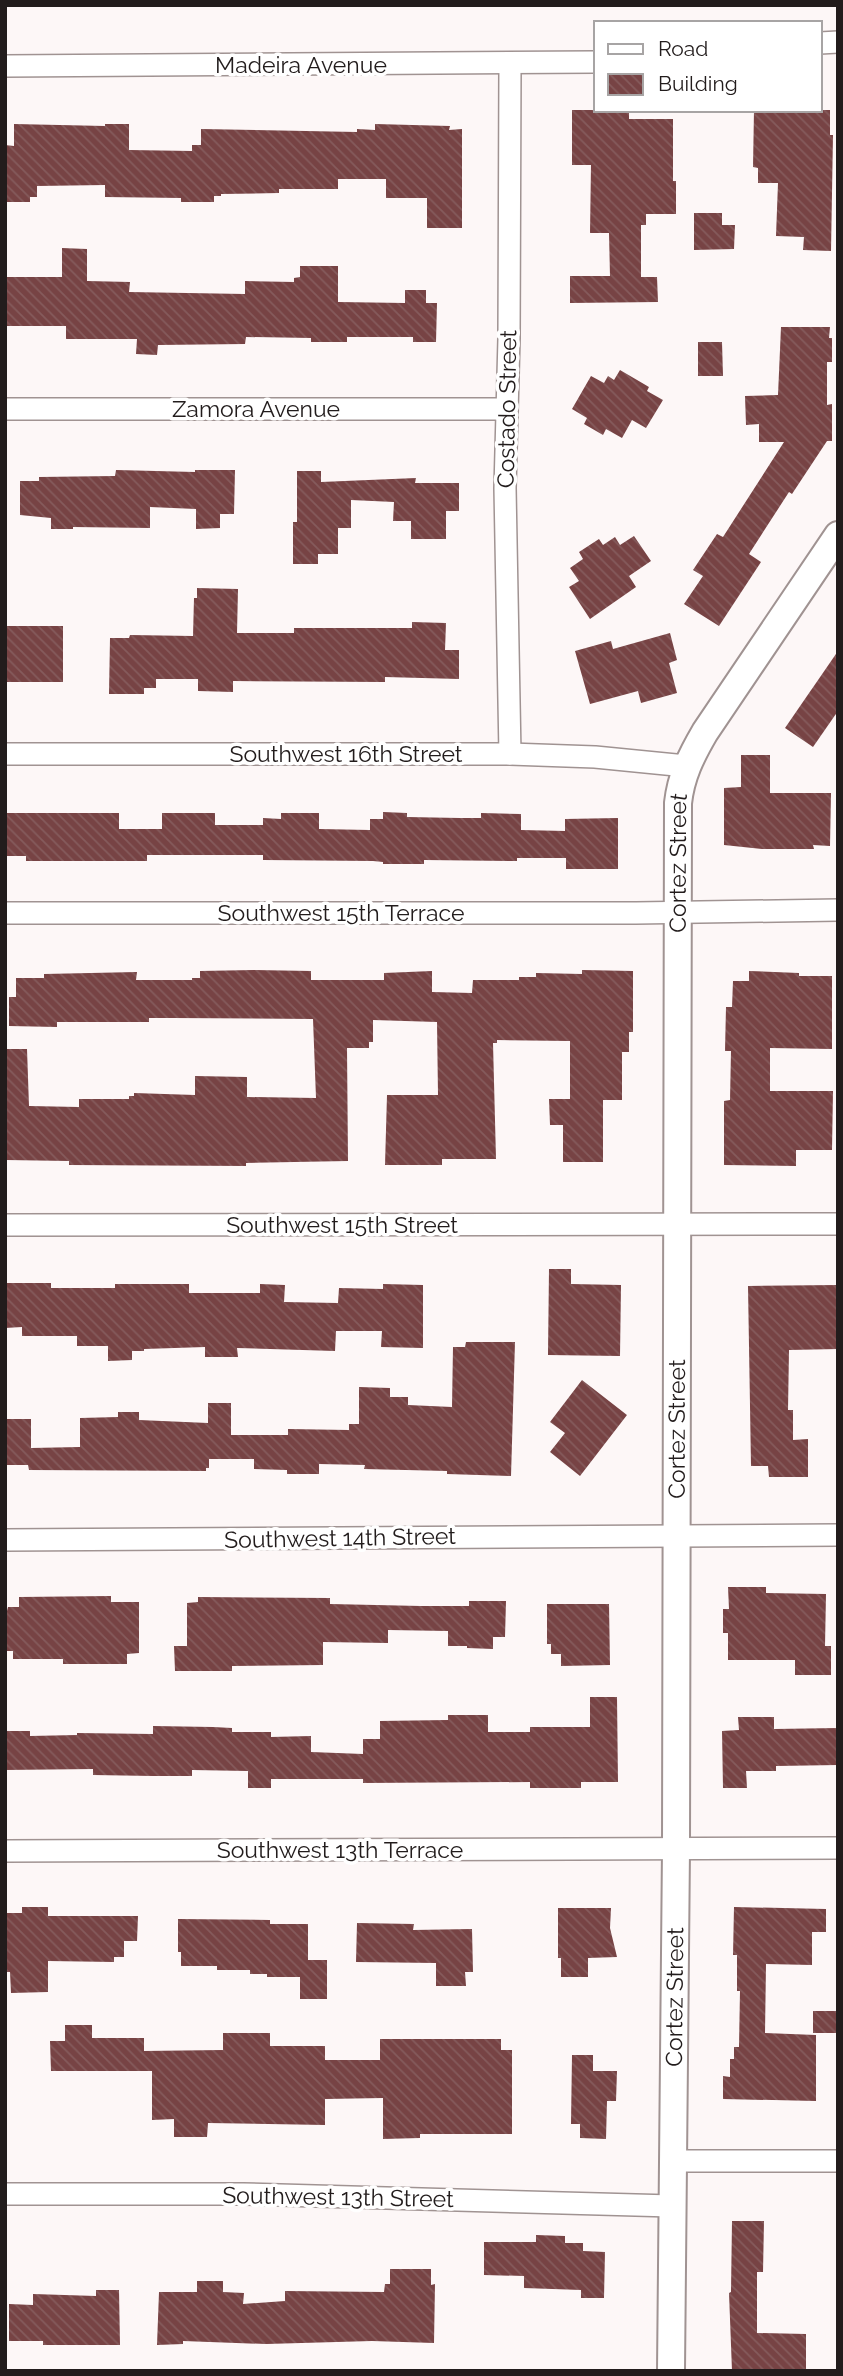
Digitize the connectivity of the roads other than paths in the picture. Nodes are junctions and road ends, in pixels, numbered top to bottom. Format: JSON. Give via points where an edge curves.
{"nodes":[{"id":1,"x":594,"y":62,"type":"edge"},
{"id":2,"x":510,"y":64,"type":"junction"},
{"id":3,"x":5,"y":66,"type":"edge"},
{"id":4,"x":5,"y":409,"type":"edge"},
{"id":5,"x":507,"y":409,"type":"junction"},
{"id":6,"x":838,"y":535,"type":"edge"},
{"id":7,"x":5,"y":754,"type":"edge"},
{"id":8,"x":510,"y":754,"type":"junction"},
{"id":9,"x":686,"y":766,"type":"junction"},
{"id":10,"x":838,"y":910,"type":"edge"},
{"id":11,"x":678,"y":911,"type":"junction"},
{"id":12,"x":5,"y":913,"type":"edge"},
{"id":13,"x":838,"y":1224,"type":"edge"},
{"id":14,"x":5,"y":1225,"type":"edge"},
{"id":15,"x":678,"y":1225,"type":"junction"},
{"id":16,"x":676,"y":1535,"type":"junction"},
{"id":17,"x":838,"y":1535,"type":"edge"},
{"id":18,"x":5,"y":1540,"type":"edge"},
{"id":19,"x":838,"y":1848,"type":"edge"},
{"id":20,"x":676,"y":1849,"type":"junction"},
{"id":21,"x":5,"y":1851,"type":"edge"},
{"id":22,"x":672,"y":2161,"type":"junction"},
{"id":23,"x":838,"y":2161,"type":"edge"},
{"id":24,"x":5,"y":2194,"type":"edge"},
{"id":25,"x":671,"y":2206,"type":"junction"},
{"id":26,"x":671,"y":2371,"type":"edge"}],
"edges":[{"from":1,"to":2,"type":"street","name":"Madeira Avenue"},
{"from":2,"to":3,"type":"street","name":"Madeira Avenue"},
{"from":2,"to":5,"type":"street","name":"Costado Street"},
{"from":4,"to":5,"type":"street","name":"Zamora Avenue"},
{"from":5,"to":8,"type":"street","name":"Costado Street"},
{"from":6,"to":9,"type":"street","name":"Cortez Street","via":[[732,689]]},
{"from":7,"to":8,"type":"street","name":"Southwest 16th Street"},
{"from":8,"to":9,"type":"street","name":"Southwest 16th Street"},
{"from":9,"to":11,"type":"street","name":"Cortez Street","via":[[678,803]]},
{"from":10,"to":11,"type":"street","name":"Southwest 15th Terrace"},
{"from":11,"to":12,"type":"street","name":"Southwest 15th Terrace"},
{"from":11,"to":15,"type":"street","name":"Cortez Street"},
{"from":13,"to":15,"type":"street","name":"Southwest 15th Street"},
{"from":14,"to":15,"type":"street","name":"Southwest 15th Street"},
{"from":15,"to":16,"type":"street","name":"Cortez Street"},
{"from":16,"to":17,"type":"street","name":"Southwest 14th Street"},
{"from":16,"to":18,"type":"street","name":"Southwest 14th Street"},
{"from":16,"to":20,"type":"street","name":"Cortez Street"},
{"from":19,"to":20,"type":"street","name":"Southwest 13th Terrace"},
{"from":20,"to":21,"type":"street","name":"Southwest 13th Terrace"},
{"from":20,"to":22,"type":"street","name":"Cortez Street"},
{"from":22,"to":23,"type":"street"},
{"from":22,"to":25,"type":"street","name":"Cortez Street"},
{"from":24,"to":25,"type":"street","name":"Southwest 13th Street","via":[[256,2194]]},
{"from":25,"to":26,"type":"street","name":"Cortez Street"}]}
